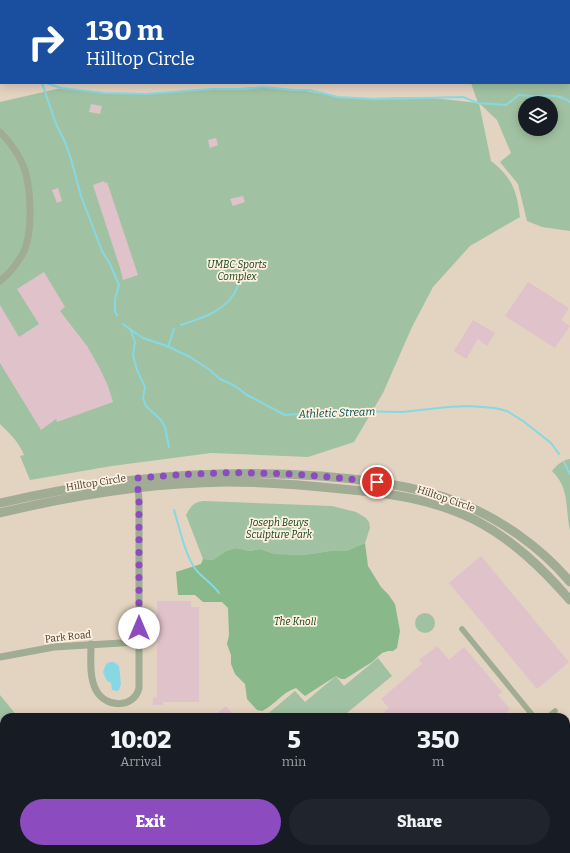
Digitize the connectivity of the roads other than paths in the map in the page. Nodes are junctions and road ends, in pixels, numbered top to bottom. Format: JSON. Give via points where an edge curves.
{"nodes":[{"id":1,"x":0,"y":132,"type":"edge"},
{"id":2,"x":0,"y":281,"type":"edge"},
{"id":3,"x":137,"y":478,"type":"junction"},
{"id":4,"x":138,"y":488,"type":"junction"},
{"id":5,"x":0,"y":503,"type":"edge"},
{"id":6,"x":0,"y":514,"type":"edge"},
{"id":7,"x":570,"y":582,"type":"edge"},
{"id":8,"x":570,"y":600,"type":"edge"},
{"id":9,"x":462,"y":630,"type":"dead end"},
{"id":10,"x":138,"y":642,"type":"junction"},
{"id":11,"x":91,"y":644,"type":"junction"},
{"id":12,"x":0,"y":657,"type":"edge"},
{"id":13,"x":555,"y":711,"type":"dead end"},
{"id":14,"x":531,"y":713,"type":"edge"},
{"id":15,"x":553,"y":713,"type":"edge"}],
"edges":[{"from":1,"to":2,"type":"street","via":[[19,158],[26,173],[30,210],[26,245],[22,255]]},
{"from":3,"to":4,"type":"street"},
{"from":3,"to":5,"type":"street","name":"Hilltop Circle","via":[[52,491]]},
{"from":3,"to":7,"type":"street","name":"Hilltop Circle","via":[[221,473],[282,474],[377,482],[424,491],[479,512],[502,526],[539,551]]},
{"from":4,"to":6,"type":"street","name":"Hilltop Circle","via":[[84,496]]},
{"from":4,"to":8,"type":"street","name":"Hilltop Circle","via":[[258,482],[368,491],[421,500],[475,520],[498,534],[533,561]]},
{"from":4,"to":10,"type":"street"},
{"from":9,"to":14,"type":"street"},
{"from":10,"to":11,"type":"street","name":"Park Road"},
{"from":10,"to":11,"type":"street","via":[[138,693],[128,702],[116,704],[102,698],[96,692],[91,668]]},
{"from":11,"to":12,"type":"street","name":"Park Road","via":[[54,647]]},
{"from":13,"to":15,"type":"street"}]}
